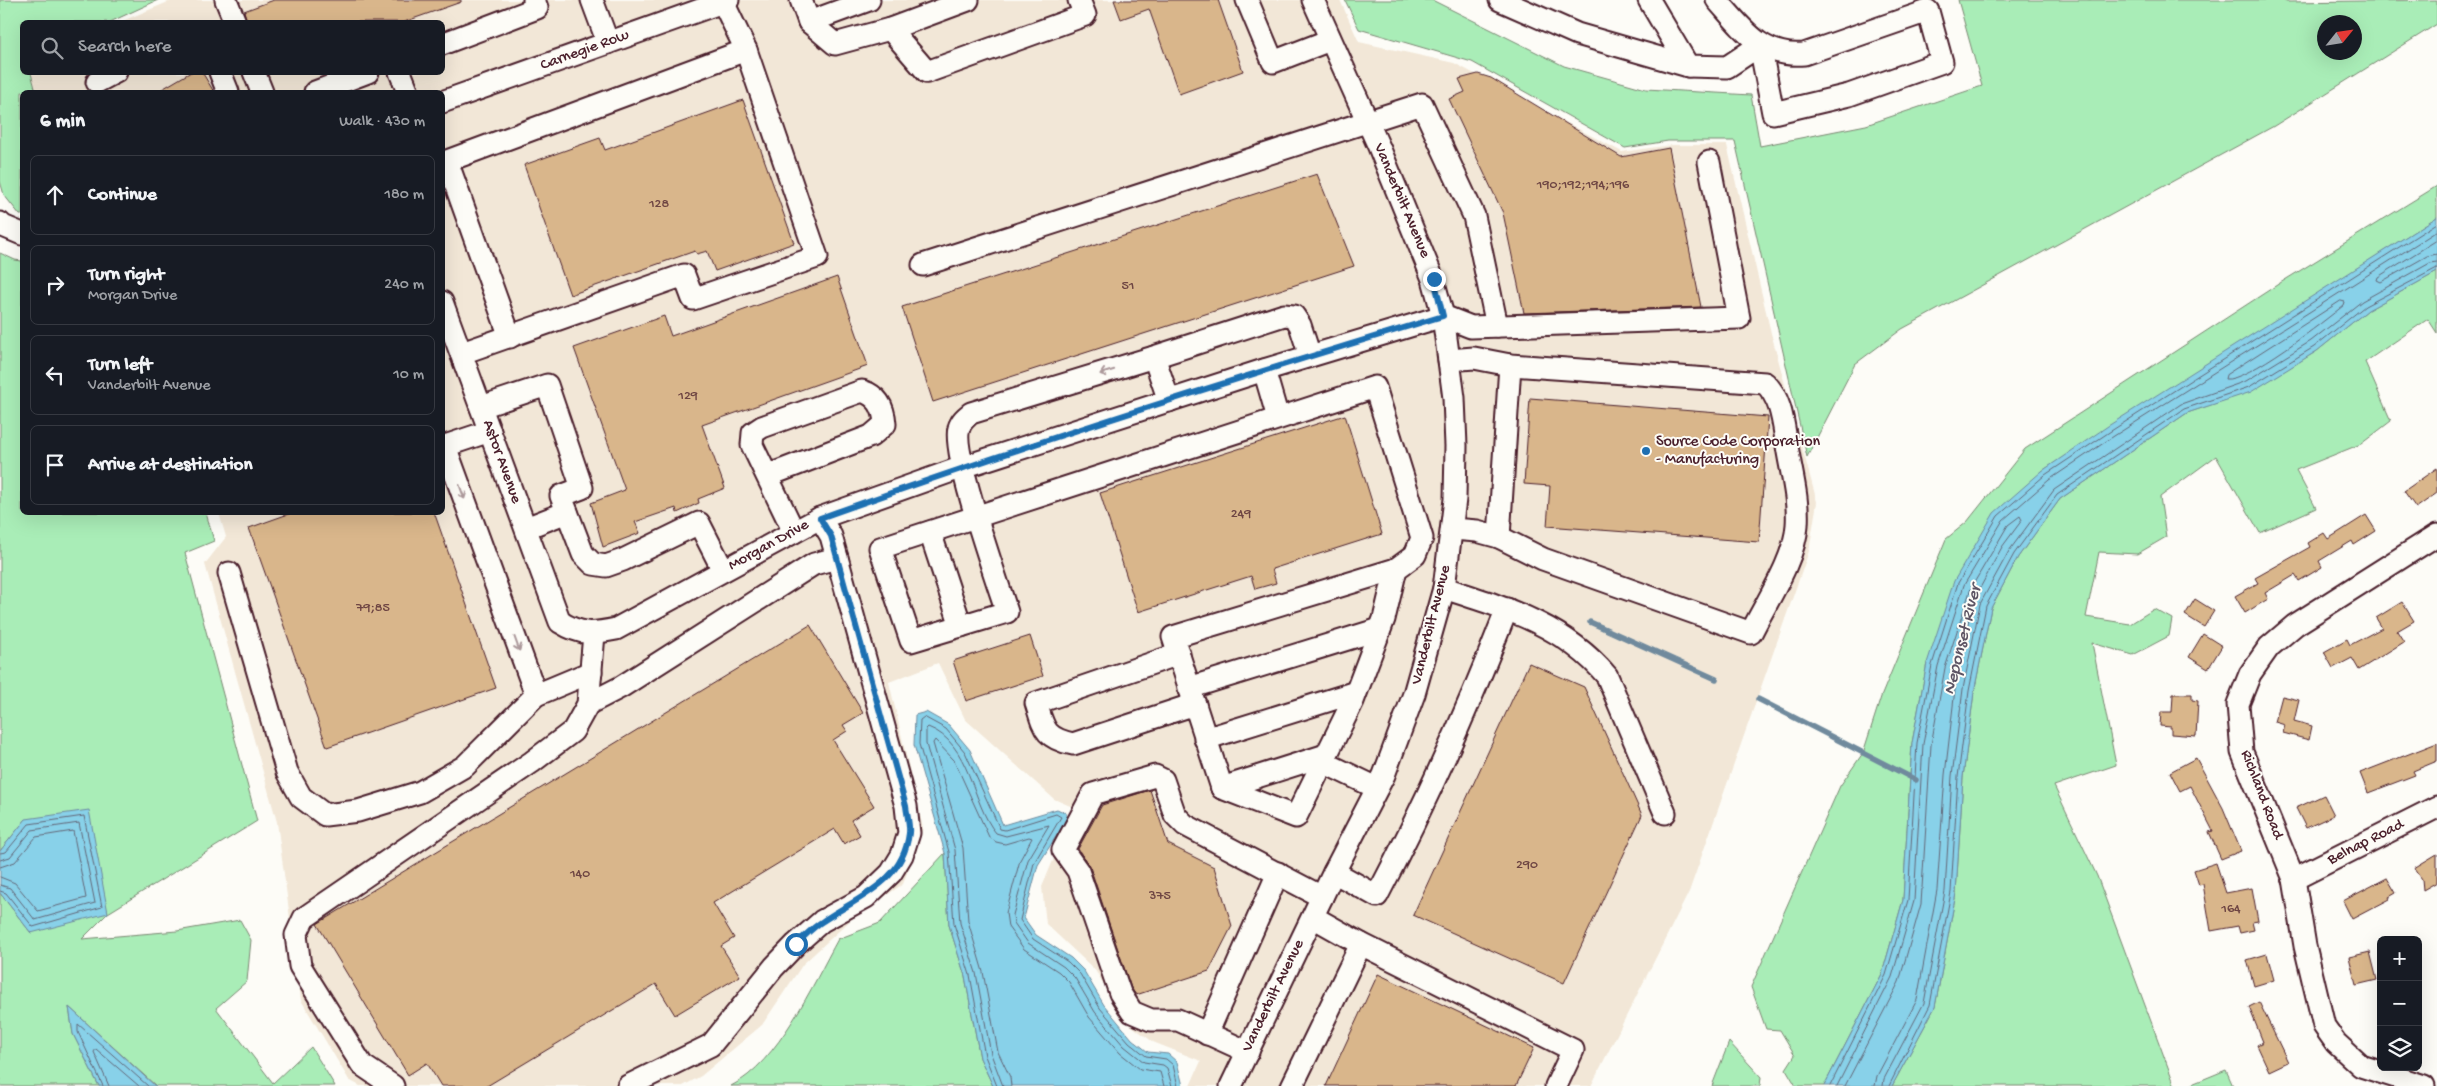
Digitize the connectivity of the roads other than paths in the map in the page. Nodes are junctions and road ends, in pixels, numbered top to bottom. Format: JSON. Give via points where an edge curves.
{"nodes":[{"id":1,"x":226,"y":0,"type":"edge"},
{"id":2,"x":534,"y":0,"type":"edge"},
{"id":3,"x":592,"y":0,"type":"edge"},
{"id":4,"x":801,"y":0,"type":"edge"},
{"id":5,"x":869,"y":0,"type":"edge"},
{"id":6,"x":968,"y":0,"type":"edge"},
{"id":7,"x":1079,"y":0,"type":"edge"},
{"id":8,"x":1247,"y":0,"type":"edge"},
{"id":9,"x":1313,"y":0,"type":"edge"},
{"id":10,"x":1500,"y":0,"type":"edge"},
{"id":11,"x":1649,"y":0,"type":"edge"},
{"id":12,"x":1717,"y":0,"type":"edge"},
{"id":13,"x":725,"y":1,"type":"edge"},
{"id":14,"x":234,"y":20,"type":"edge"},
{"id":15,"x":809,"y":22,"type":"junction"},
{"id":16,"x":890,"y":30,"type":"junction"},
{"id":17,"x":1330,"y":40,"type":"junction"},
{"id":18,"x":445,"y":43,"type":"edge"},
{"id":19,"x":608,"y":43,"type":"junction"},
{"id":20,"x":1760,"y":45,"type":"junction"},
{"id":21,"x":746,"y":50,"type":"junction"},
{"id":22,"x":1688,"y":66,"type":"junction"},
{"id":23,"x":221,"y":75,"type":"edge"},
{"id":24,"x":255,"y":75,"type":"edge"},
{"id":25,"x":360,"y":75,"type":"edge"},
{"id":26,"x":401,"y":75,"type":"edge"},
{"id":27,"x":227,"y":90,"type":"edge"},
{"id":28,"x":261,"y":90,"type":"edge"},
{"id":29,"x":320,"y":90,"type":"edge"},
{"id":30,"x":407,"y":90,"type":"edge"},
{"id":31,"x":445,"y":101,"type":"edge"},
{"id":32,"x":1367,"y":121,"type":"junction"},
{"id":33,"x":1709,"y":162,"type":"dead end"},
{"id":34,"x":0,"y":223,"type":"edge"},
{"id":35,"x":20,"y":233,"type":"edge"},
{"id":36,"x":922,"y":265,"type":"dead end"},
{"id":37,"x":445,"y":310,"type":"edge"},
{"id":38,"x":1443,"y":316,"type":"junction"},
{"id":39,"x":1497,"y":326,"type":"junction"},
{"id":40,"x":510,"y":337,"type":"junction"},
{"id":41,"x":462,"y":353,"type":"junction"},
{"id":42,"x":1310,"y":356,"type":"junction"},
{"id":43,"x":1154,"y":357,"type":"junction"},
{"id":44,"x":1449,"y":360,"type":"junction"},
{"id":45,"x":1510,"y":365,"type":"junction"},
{"id":46,"x":1264,"y":370,"type":"junction"},
{"id":47,"x":1169,"y":400,"type":"junction"},
{"id":48,"x":481,"y":408,"type":"junction"},
{"id":49,"x":1278,"y":418,"type":"junction"},
{"id":50,"x":490,"y":431,"type":"junction"},
{"id":51,"x":445,"y":447,"type":"edge"},
{"id":52,"x":445,"y":450,"type":"edge"},
{"id":53,"x":962,"y":467,"type":"junction"},
{"id":54,"x":767,"y":476,"type":"junction"},
{"id":55,"x":567,"y":512,"type":"junction"},
{"id":56,"x":976,"y":516,"type":"junction"},
{"id":57,"x":820,"y":518,"type":"junction"},
{"id":58,"x":526,"y":528,"type":"junction"},
{"id":59,"x":794,"y":532,"type":"junction"},
{"id":60,"x":930,"y":532,"type":"junction"},
{"id":61,"x":1452,"y":535,"type":"junction"},
{"id":62,"x":2437,"y":535,"type":"edge"},
{"id":63,"x":1499,"y":537,"type":"junction"},
{"id":64,"x":1422,"y":538,"type":"junction"},
{"id":65,"x":837,"y":558,"type":"junction"},
{"id":66,"x":1396,"y":569,"type":"junction"},
{"id":67,"x":723,"y":570,"type":"junction"},
{"id":68,"x":228,"y":573,"type":"dead end"},
{"id":69,"x":1444,"y":588,"type":"junction"},
{"id":70,"x":1507,"y":609,"type":"junction"},
{"id":71,"x":560,"y":622,"type":"joint"},
{"id":72,"x":961,"y":626,"type":"junction"},
{"id":73,"x":1380,"y":629,"type":"junction"},
{"id":74,"x":594,"y":634,"type":"junction"},
{"id":75,"x":1179,"y":654,"type":"junction"},
{"id":76,"x":591,"y":672,"type":"junction"},
{"id":77,"x":1356,"y":692,"type":"junction"},
{"id":78,"x":536,"y":695,"type":"junction"},
{"id":79,"x":1192,"y":696,"type":"junction"},
{"id":80,"x":588,"y":704,"type":"junction"},
{"id":81,"x":1205,"y":739,"type":"junction"},
{"id":82,"x":1325,"y":759,"type":"junction"},
{"id":83,"x":1222,"y":788,"type":"junction"},
{"id":84,"x":1377,"y":788,"type":"junction"},
{"id":85,"x":2437,"y":807,"type":"edge"},
{"id":86,"x":1665,"y":813,"type":"dead end"},
{"id":87,"x":1334,"y":872,"type":"junction"},
{"id":88,"x":1278,"y":874,"type":"junction"},
{"id":89,"x":2294,"y":879,"type":"junction"},
{"id":90,"x":1322,"y":896,"type":"junction"},
{"id":91,"x":1313,"y":917,"type":"junction"},
{"id":92,"x":1361,"y":944,"type":"junction"},
{"id":93,"x":1207,"y":1034,"type":"junction"},
{"id":94,"x":1248,"y":1052,"type":"junction"},
{"id":95,"x":393,"y":1086,"type":"edge"},
{"id":96,"x":628,"y":1086,"type":"edge"},
{"id":97,"x":1231,"y":1086,"type":"edge"},
{"id":98,"x":1292,"y":1086,"type":"edge"},
{"id":99,"x":1556,"y":1086,"type":"edge"},
{"id":100,"x":2424,"y":1086,"type":"edge"}],
"edges":[{"from":1,"to":14,"type":"street"},
{"from":2,"to":18,"type":"street","via":[[536,8]]},
{"from":3,"to":19,"type":"street"},
{"from":4,"to":15,"type":"street"},
{"from":5,"to":15,"type":"street"},
{"from":6,"to":16,"type":"street"},
{"from":7,"to":16,"type":"street","via":[[1085,15],[927,72]]},
{"from":8,"to":17,"type":"street","via":[[1273,62]]},
{"from":9,"to":17,"type":"street","name":"Vanderbilt Avenue"},
{"from":10,"to":22,"type":"street","via":[[1577,34]]},
{"from":11,"to":22,"type":"street"},
{"from":12,"to":20,"type":"street"},
{"from":13,"to":19,"type":"street","name":"Carnegie Row"},
{"from":13,"to":21,"type":"street"},
{"from":15,"to":16,"type":"street","via":[[835,44]]},
{"from":17,"to":32,"type":"street","name":"Vanderbilt Avenue"},
{"from":19,"to":31,"type":"street","name":"Carnegie Row"},
{"from":20,"to":20,"type":"street","via":[[1787,56],[1804,54],[1928,11],[1942,62],[1849,95],[1772,113]]},
{"from":20,"to":22,"type":"street","via":[[1727,67]]},
{"from":21,"to":40,"type":"street","via":[[447,161]]},
{"from":21,"to":40,"type":"street","via":[[817,257],[693,300],[684,275]]},
{"from":23,"to":27,"type":"street"},
{"from":24,"to":28,"type":"street"},
{"from":25,"to":29,"type":"street"},
{"from":26,"to":30,"type":"street"},
{"from":32,"to":36,"type":"street"},
{"from":32,"to":38,"type":"street","name":"Vanderbilt Avenue","via":[[1434,279]]},
{"from":32,"to":39,"type":"street","via":[[1422,104],[1474,216]]},
{"from":33,"to":39,"type":"street","via":[[1739,318]]},
{"from":34,"to":35,"type":"street"},
{"from":37,"to":41,"type":"street","name":"Astor Avenue"},
{"from":38,"to":39,"type":"street","via":[[1471,327]]},
{"from":38,"to":42,"type":"street","name":"Morgan Drive"},
{"from":38,"to":44,"type":"street","name":"Vanderbilt Avenue"},
{"from":40,"to":41,"type":"street"},
{"from":41,"to":48,"type":"street","name":"Astor Avenue"},
{"from":42,"to":43,"type":"street","via":[[1300,325],[1294,316],[1284,315]]},
{"from":42,"to":46,"type":"street","name":"Morgan Drive"},
{"from":43,"to":47,"type":"street"},
{"from":43,"to":53,"type":"street","one_way":true,"via":[[971,413],[958,429]]},
{"from":44,"to":45,"type":"street","via":[[1474,358]]},
{"from":44,"to":61,"type":"street","name":"Vanderbilt Avenue","via":[[1456,446]]},
{"from":45,"to":63,"type":"street"},
{"from":45,"to":63,"type":"street","via":[[1765,383],[1775,393],[1781,410],[1798,510],[1797,527],[1791,552],[1751,633],[1543,559]]},
{"from":46,"to":47,"type":"street","name":"Morgan Drive"},
{"from":46,"to":49,"type":"street"},
{"from":47,"to":53,"type":"street","name":"Morgan Drive"},
{"from":48,"to":50,"type":"street","name":"Astor Avenue"},
{"from":48,"to":55,"type":"street","via":[[547,385],[582,488],[561,496]]},
{"from":49,"to":56,"type":"street"},
{"from":49,"to":64,"type":"street","via":[[1376,387]]},
{"from":50,"to":51,"type":"street"},
{"from":50,"to":58,"type":"street","name":"Astor Avenue"},
{"from":52,"to":78,"type":"street","one_way":true},
{"from":53,"to":56,"type":"street"},
{"from":53,"to":57,"type":"street","name":"Morgan Drive"},
{"from":54,"to":54,"type":"street","via":[[752,444],[754,433],[762,427],[862,391],[879,401],[885,424],[879,432]]},
{"from":54,"to":59,"type":"street"},
{"from":55,"to":58,"type":"street"},
{"from":55,"to":67,"type":"street","via":[[583,554],[593,564],[606,566],[623,560],[699,523]]},
{"from":56,"to":60,"type":"street"},
{"from":56,"to":72,"type":"street","via":[[1007,612]]},
{"from":57,"to":59,"type":"street","name":"Morgan Drive"},
{"from":57,"to":65,"type":"street","via":[[831,536]]},
{"from":58,"to":71,"type":"street","name":"Astor Avenue"},
{"from":59,"to":67,"type":"street","name":"Morgan Drive"},
{"from":60,"to":72,"type":"street"},
{"from":60,"to":72,"type":"street","via":[[880,548],[911,641]]},
{"from":61,"to":63,"type":"street","via":[[1477,532]]},
{"from":61,"to":64,"type":"street"},
{"from":61,"to":69,"type":"street","name":"Vanderbilt Avenue"},
{"from":62,"to":89,"type":"street","name":"Richland Road","via":[[2295,625],[2269,647],[2250,674],[2238,704],[2242,752]]},
{"from":64,"to":66,"type":"street","via":[[1415,555]]},
{"from":65,"to":80,"type":"street","via":[[814,564],[621,687]]},
{"from":65,"to":96,"type":"street","via":[[906,806],[910,832],[902,855],[892,873],[866,896],[822,921],[796,944],[711,1045]]},
{"from":66,"to":73,"type":"street"},
{"from":66,"to":75,"type":"street","via":[[1173,637]]},
{"from":67,"to":74,"type":"street","name":"Morgan Drive","via":[[616,629]]},
{"from":68,"to":78,"type":"street","via":[[287,772],[301,797],[325,814],[358,811],[420,792],[465,766]]},
{"from":69,"to":70,"type":"street"},
{"from":69,"to":84,"type":"street","name":"Vanderbilt Avenue","via":[[1414,694]]},
{"from":70,"to":86,"type":"street","via":[[1558,632],[1591,657],[1607,676]]},
{"from":70,"to":87,"type":"street","via":[[1475,691],[1409,836],[1377,896]]},
{"from":71,"to":74,"type":"street","name":"Morgan Drive","via":[[575,631]]},
{"from":73,"to":77,"type":"street"},
{"from":73,"to":79,"type":"street"},
{"from":74,"to":76,"type":"street"},
{"from":75,"to":79,"type":"street"},
{"from":75,"to":79,"type":"street","via":[[1036,703],[1038,710],[1045,732],[1058,741],[1073,744]]},
{"from":76,"to":78,"type":"street"},
{"from":76,"to":80,"type":"street"},
{"from":77,"to":81,"type":"street"},
{"from":77,"to":82,"type":"street"},
{"from":79,"to":81,"type":"street"},
{"from":80,"to":95,"type":"street","via":[[573,731],[532,762],[304,918],[296,935],[300,966],[362,1065]]},
{"from":81,"to":83,"type":"street"},
{"from":82,"to":83,"type":"street"},
{"from":82,"to":83,"type":"street","via":[[1296,817]]},
{"from":82,"to":84,"type":"street"},
{"from":84,"to":87,"type":"street","name":"Vanderbilt Avenue"},
{"from":85,"to":89,"type":"street","name":"Belnap Road"},
{"from":87,"to":90,"type":"street","name":"Vanderbilt Avenue"},
{"from":88,"to":90,"type":"street"},
{"from":88,"to":93,"type":"street"},
{"from":88,"to":93,"type":"street","via":[[1185,824],[1175,815],[1163,780],[1155,776],[1093,794],[1063,850],[1078,871],[1120,993],[1132,1012],[1151,1020],[1178,1020]]},
{"from":89,"to":100,"type":"street","name":"Richland Road","via":[[2305,946],[2324,1026],[2336,1043],[2361,1066]]},
{"from":90,"to":91,"type":"street","name":"Vanderbilt Avenue"},
{"from":91,"to":92,"type":"street"},
{"from":91,"to":94,"type":"street","name":"Vanderbilt Avenue"},
{"from":92,"to":98,"type":"street"},
{"from":92,"to":99,"type":"street","via":[[1573,1050]]},
{"from":93,"to":94,"type":"street"},
{"from":94,"to":97,"type":"street","name":"Vanderbilt Avenue"}]}
